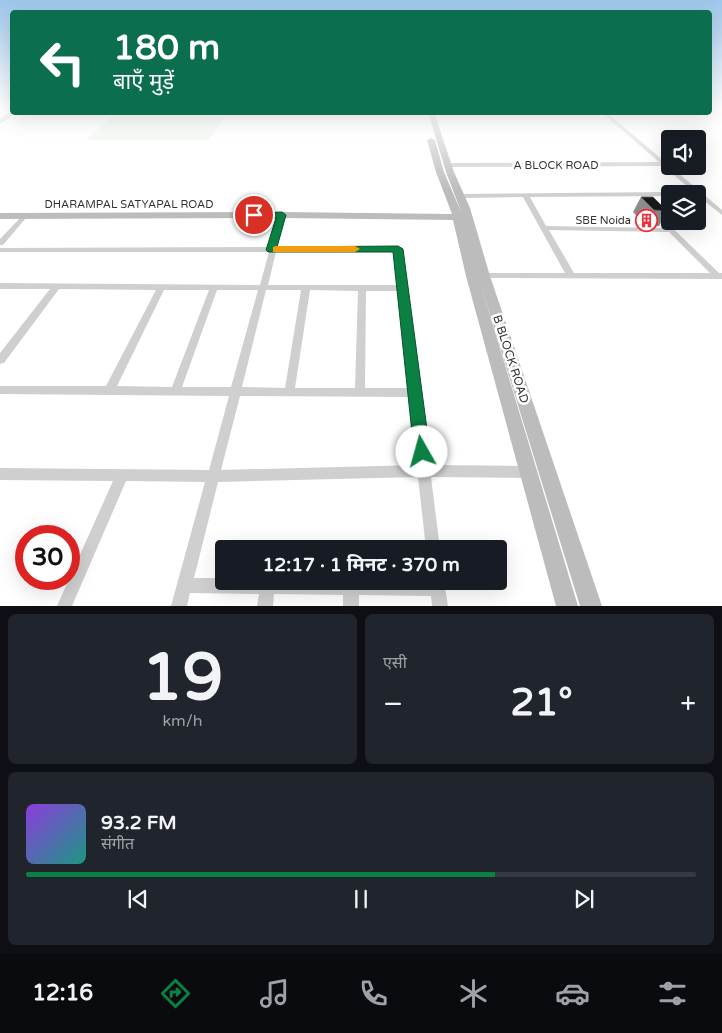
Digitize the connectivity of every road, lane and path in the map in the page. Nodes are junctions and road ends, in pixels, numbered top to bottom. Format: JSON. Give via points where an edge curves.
{"nodes":[{"id":1,"x":430,"y":135,"type":"edge"},
{"id":2,"x":438,"y":135,"type":"edge"},
{"id":3,"x":631,"y":135,"type":"edge"},
{"id":4,"x":661,"y":161,"type":"edge"},
{"id":5,"x":661,"y":164,"type":"edge"},
{"id":6,"x":448,"y":165,"type":"junction"},
{"id":7,"x":677,"y":175,"type":"edge"},
{"id":8,"x":689,"y":185,"type":"edge"},
{"id":9,"x":634,"y":194,"type":"junction"},
{"id":10,"x":661,"y":194,"type":"edge"},
{"id":11,"x":525,"y":195,"type":"junction"},
{"id":12,"x":640,"y":200,"type":"edge"},
{"id":13,"x":706,"y":200,"type":"edge"},
{"id":14,"x":646,"y":206,"type":"edge"},
{"id":15,"x":461,"y":209,"type":"junction"},
{"id":16,"x":0,"y":210,"type":"edge"},
{"id":17,"x":722,"y":213,"type":"edge"},
{"id":18,"x":282,"y":215,"type":"junction"},
{"id":19,"x":0,"y":216,"type":"edge"},
{"id":20,"x":24,"y":217,"type":"junction"},
{"id":21,"x":661,"y":220,"type":"edge"},
{"id":22,"x":544,"y":228,"type":"junction"},
{"id":23,"x":661,"y":230,"type":"edge"},
{"id":24,"x":671,"y":230,"type":"edge"},
{"id":25,"x":0,"y":243,"type":"edge"},
{"id":26,"x":0,"y":250,"type":"edge"},
{"id":27,"x":271,"y":250,"type":"junction"},
{"id":28,"x":484,"y":276,"type":"junction"},
{"id":29,"x":571,"y":276,"type":"junction"},
{"id":30,"x":719,"y":276,"type":"edge"},
{"id":31,"x":57,"y":286,"type":"junction"},
{"id":32,"x":1,"y":287,"type":"edge"},
{"id":33,"x":161,"y":287,"type":"junction"},
{"id":34,"x":214,"y":287,"type":"junction"},
{"id":35,"x":262,"y":287,"type":"junction"},
{"id":36,"x":306,"y":287,"type":"junction"},
{"id":37,"x":362,"y":288,"type":"junction"},
{"id":38,"x":403,"y":288,"type":"junction"},
{"id":39,"x":0,"y":360,"type":"edge"},
{"id":40,"x":0,"y":390,"type":"edge"},
{"id":41,"x":108,"y":391,"type":"junction"},
{"id":42,"x":175,"y":392,"type":"junction"},
{"id":43,"x":234,"y":392,"type":"junction"},
{"id":44,"x":289,"y":392,"type":"junction"},
{"id":45,"x":360,"y":393,"type":"junction"},
{"id":46,"x":415,"y":393,"type":"junction"},
{"id":47,"x":424,"y":471,"type":"junction"},
{"id":48,"x":528,"y":472,"type":"junction"},
{"id":49,"x":0,"y":474,"type":"edge"},
{"id":50,"x":122,"y":474,"type":"junction"},
{"id":51,"x":214,"y":476,"type":"junction"},
{"id":52,"x":433,"y":540,"type":"edge"},
{"id":53,"x":184,"y":585,"type":"junction"},
{"id":54,"x":215,"y":586,"type":"edge"},
{"id":55,"x":267,"y":590,"type":"edge"},
{"id":56,"x":351,"y":590,"type":"edge"},
{"id":57,"x":438,"y":590,"type":"edge"},
{"id":58,"x":64,"y":606,"type":"edge"},
{"id":59,"x":179,"y":606,"type":"edge"},
{"id":60,"x":265,"y":606,"type":"edge"},
{"id":61,"x":351,"y":606,"type":"edge"},
{"id":62,"x":440,"y":606,"type":"edge"},
{"id":63,"x":567,"y":606,"type":"edge"},
{"id":64,"x":591,"y":606,"type":"edge"}],
"edges":[{"from":1,"to":15,"type":"street","name":"B BLOCK ROAD","via":[[440,172]]},
{"from":2,"to":6,"type":"street","name":"B BLOCK ROAD"},
{"from":3,"to":4,"type":"street"},
{"from":5,"to":6,"type":"street","name":"A BLOCK ROAD"},
{"from":6,"to":15,"type":"street","name":"B BLOCK ROAD"},
{"from":7,"to":8,"type":"street"},
{"from":9,"to":10,"type":"street"},
{"from":9,"to":11,"type":"street"},
{"from":9,"to":12,"type":"street"},
{"from":11,"to":15,"type":"street"},
{"from":11,"to":22,"type":"street"},
{"from":13,"to":17,"type":"street"},
{"from":14,"to":21,"type":"street"},
{"from":15,"to":16,"type":"street","name":"DHARAMPAL SATYAPAL ROAD"},
{"from":15,"to":18,"type":"street","name":"DHARAMPAL SATYAPAL ROAD"},
{"from":15,"to":28,"type":"street","name":"B BLOCK ROAD"},
{"from":15,"to":48,"type":"street","name":"B BLOCK ROAD","via":[[472,276]]},
{"from":18,"to":20,"type":"street","name":"DHARAMPAL SATYAPAL ROAD"},
{"from":18,"to":27,"type":"street"},
{"from":19,"to":20,"type":"street","name":"DHARAMPAL SATYAPAL ROAD"},
{"from":20,"to":25,"type":"street"},
{"from":22,"to":23,"type":"street"},
{"from":22,"to":29,"type":"street"},
{"from":24,"to":30,"type":"street"},
{"from":26,"to":27,"type":"street"},
{"from":27,"to":35,"type":"street"},
{"from":27,"to":38,"type":"street","via":[[398,249]]},
{"from":28,"to":29,"type":"street"},
{"from":28,"to":64,"type":"street","name":"B BLOCK ROAD"},
{"from":29,"to":30,"type":"street"},
{"from":31,"to":32,"type":"street"},
{"from":31,"to":33,"type":"street"},
{"from":31,"to":39,"type":"street"},
{"from":33,"to":34,"type":"street"},
{"from":33,"to":41,"type":"street"},
{"from":34,"to":35,"type":"street"},
{"from":34,"to":42,"type":"street"},
{"from":35,"to":36,"type":"street"},
{"from":35,"to":43,"type":"street"},
{"from":36,"to":37,"type":"street"},
{"from":36,"to":44,"type":"street"},
{"from":37,"to":38,"type":"street"},
{"from":37,"to":45,"type":"street"},
{"from":38,"to":46,"type":"street"},
{"from":40,"to":41,"type":"street"},
{"from":41,"to":42,"type":"street"},
{"from":42,"to":43,"type":"street"},
{"from":43,"to":44,"type":"street"},
{"from":43,"to":51,"type":"street"},
{"from":44,"to":45,"type":"street"},
{"from":45,"to":46,"type":"street"},
{"from":46,"to":47,"type":"street"},
{"from":47,"to":48,"type":"street"},
{"from":47,"to":51,"type":"street"},
{"from":47,"to":52,"type":"street"},
{"from":48,"to":63,"type":"street","name":"B BLOCK ROAD"},
{"from":49,"to":50,"type":"street"},
{"from":50,"to":51,"type":"street"},
{"from":50,"to":58,"type":"street"},
{"from":51,"to":53,"type":"street"},
{"from":53,"to":54,"type":"street"},
{"from":53,"to":59,"type":"street"},
{"from":55,"to":60,"type":"street"},
{"from":56,"to":61,"type":"street"},
{"from":57,"to":62,"type":"street"}]}
